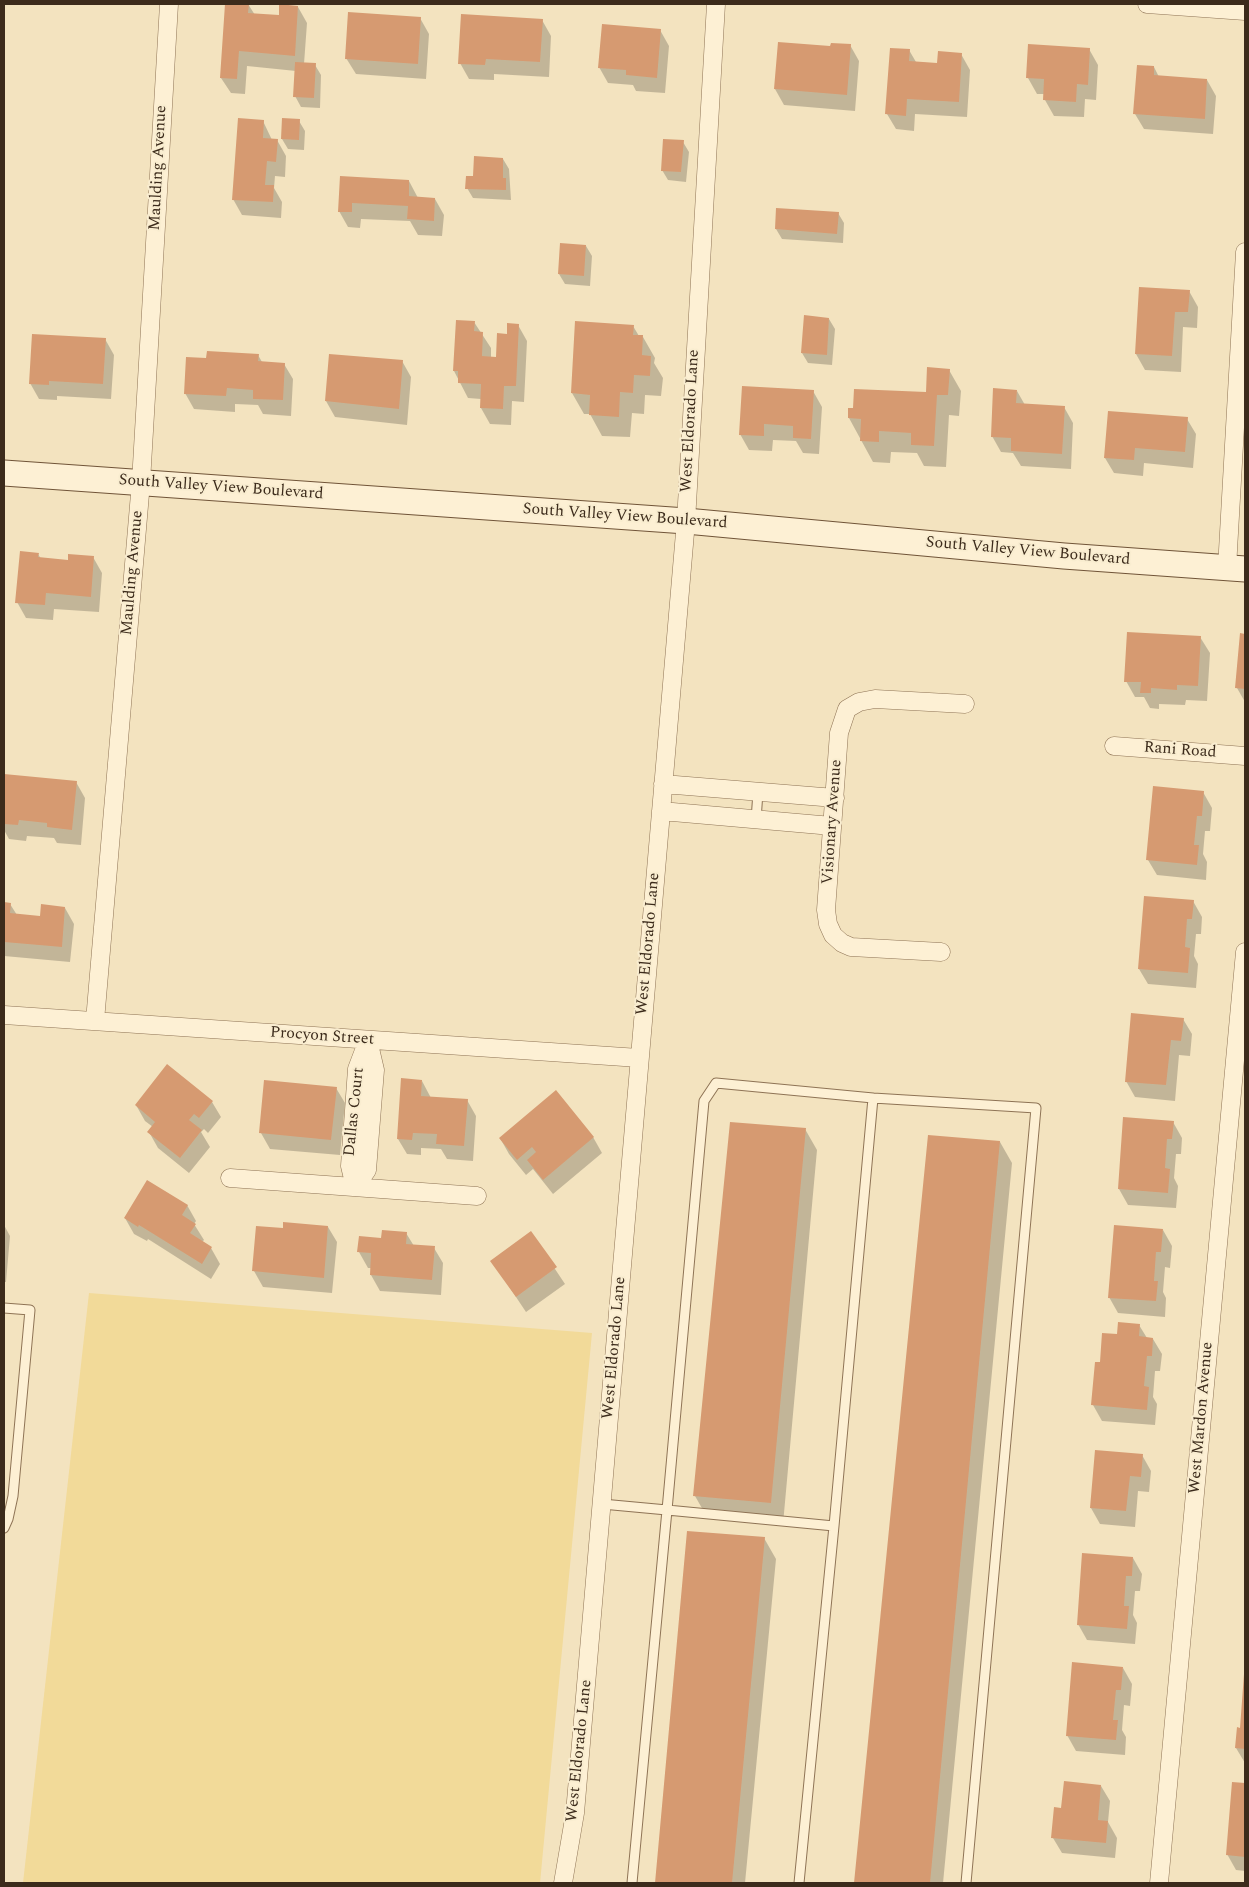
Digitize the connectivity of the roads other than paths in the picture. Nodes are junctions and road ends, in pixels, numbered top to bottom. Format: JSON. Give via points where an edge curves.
{"nodes":[{"id":1,"x":169,"y":4,"type":"edge"},
{"id":2,"x":716,"y":4,"type":"edge"},
{"id":3,"x":1148,"y":4,"type":"edge"},
{"id":4,"x":1245,"y":11,"type":"edge"},
{"id":5,"x":1245,"y":252,"type":"edge"},
{"id":6,"x":4,"y":474,"type":"edge"},
{"id":7,"x":141,"y":482,"type":"junction"},
{"id":8,"x":686,"y":521,"type":"junction"},
{"id":9,"x":1236,"y":568,"type":"edge"},
{"id":10,"x":965,"y":704,"type":"dead end"},
{"id":11,"x":1114,"y":746,"type":"dead end"},
{"id":12,"x":1245,"y":756,"type":"edge"},
{"id":13,"x":663,"y":784,"type":"junction"},
{"id":14,"x":758,"y":792,"type":"junction"},
{"id":15,"x":834,"y":798,"type":"junction"},
{"id":16,"x":660,"y":811,"type":"junction"},
{"id":17,"x":756,"y":820,"type":"junction"},
{"id":18,"x":832,"y":826,"type":"junction"},
{"id":19,"x":941,"y":952,"type":"dead end"},
{"id":20,"x":1245,"y":952,"type":"edge"},
{"id":21,"x":4,"y":1015,"type":"edge"},
{"id":22,"x":95,"y":1021,"type":"junction"},
{"id":23,"x":368,"y":1040,"type":"junction"},
{"id":24,"x":639,"y":1058,"type":"junction"},
{"id":25,"x":873,"y":1098,"type":"junction"},
{"id":26,"x":230,"y":1178,"type":"dead end"},
{"id":27,"x":354,"y":1187,"type":"junction"},
{"id":28,"x":477,"y":1196,"type":"dead end"},
{"id":29,"x":4,"y":1308,"type":"edge"},
{"id":30,"x":602,"y":1504,"type":"junction"},
{"id":31,"x":667,"y":1510,"type":"junction"},
{"id":32,"x":834,"y":1526,"type":"junction"},
{"id":33,"x":4,"y":1528,"type":"edge"},
{"id":34,"x":563,"y":1883,"type":"edge"},
{"id":35,"x":632,"y":1883,"type":"edge"},
{"id":36,"x":799,"y":1883,"type":"edge"},
{"id":37,"x":966,"y":1883,"type":"edge"},
{"id":38,"x":1159,"y":1883,"type":"edge"}],
"edges":[{"from":1,"to":7,"type":"street","name":"Maulding Avenue"},
{"from":2,"to":8,"type":"street","name":"West Eldorado Lane"},
{"from":3,"to":4,"type":"street"},
{"from":5,"to":9,"type":"street"},
{"from":6,"to":7,"type":"main road","name":"South Valley View Boulevard"},
{"from":7,"to":8,"type":"main road","name":"South Valley View Boulevard"},
{"from":7,"to":22,"type":"street","name":"Maulding Avenue"},
{"from":8,"to":9,"type":"main road","name":"South Valley View Boulevard","via":[[1054,555]]},
{"from":8,"to":13,"type":"street","name":"West Eldorado Lane"},
{"from":10,"to":15,"type":"street","name":"Visionary Avenue","via":[[875,699],[859,702],[847,709],[840,732]]},
{"from":11,"to":12,"type":"street","name":"Rani Road"},
{"from":13,"to":14,"type":"street"},
{"from":13,"to":16,"type":"street","name":"West Eldorado Lane"},
{"from":14,"to":15,"type":"street"},
{"from":14,"to":17,"type":"lane"},
{"from":15,"to":18,"type":"street","name":"Visionary Avenue"},
{"from":16,"to":17,"type":"street"},
{"from":16,"to":24,"type":"street","name":"West Eldorado Lane"},
{"from":17,"to":18,"type":"street"},
{"from":18,"to":19,"type":"street","name":"Visionary Avenue","via":[[826,910],[833,935],[852,947]]},
{"from":20,"to":38,"type":"street","name":"West Mardon Avenue"},
{"from":21,"to":22,"type":"street","name":"Procyon Street"},
{"from":22,"to":23,"type":"street","name":"Procyon Street"},
{"from":23,"to":24,"type":"street","name":"Procyon Street"},
{"from":23,"to":27,"type":"street","name":"Dallas Court","via":[[375,1070],[367,1170]]},
{"from":24,"to":30,"type":"street","name":"West Eldorado Lane"},
{"from":25,"to":31,"type":"lane","via":[[716,1083],[704,1101]]},
{"from":25,"to":32,"type":"lane"},
{"from":25,"to":37,"type":"lane","via":[[1036,1108]]},
{"from":26,"to":27,"type":"street"},
{"from":27,"to":28,"type":"street"},
{"from":29,"to":33,"type":"lane","via":[[30,1310],[13,1496]]},
{"from":30,"to":31,"type":"lane"},
{"from":30,"to":34,"type":"street","name":"West Eldorado Lane","via":[[575,1813]]},
{"from":31,"to":32,"type":"lane"},
{"from":31,"to":35,"type":"lane"},
{"from":32,"to":36,"type":"lane"}]}
